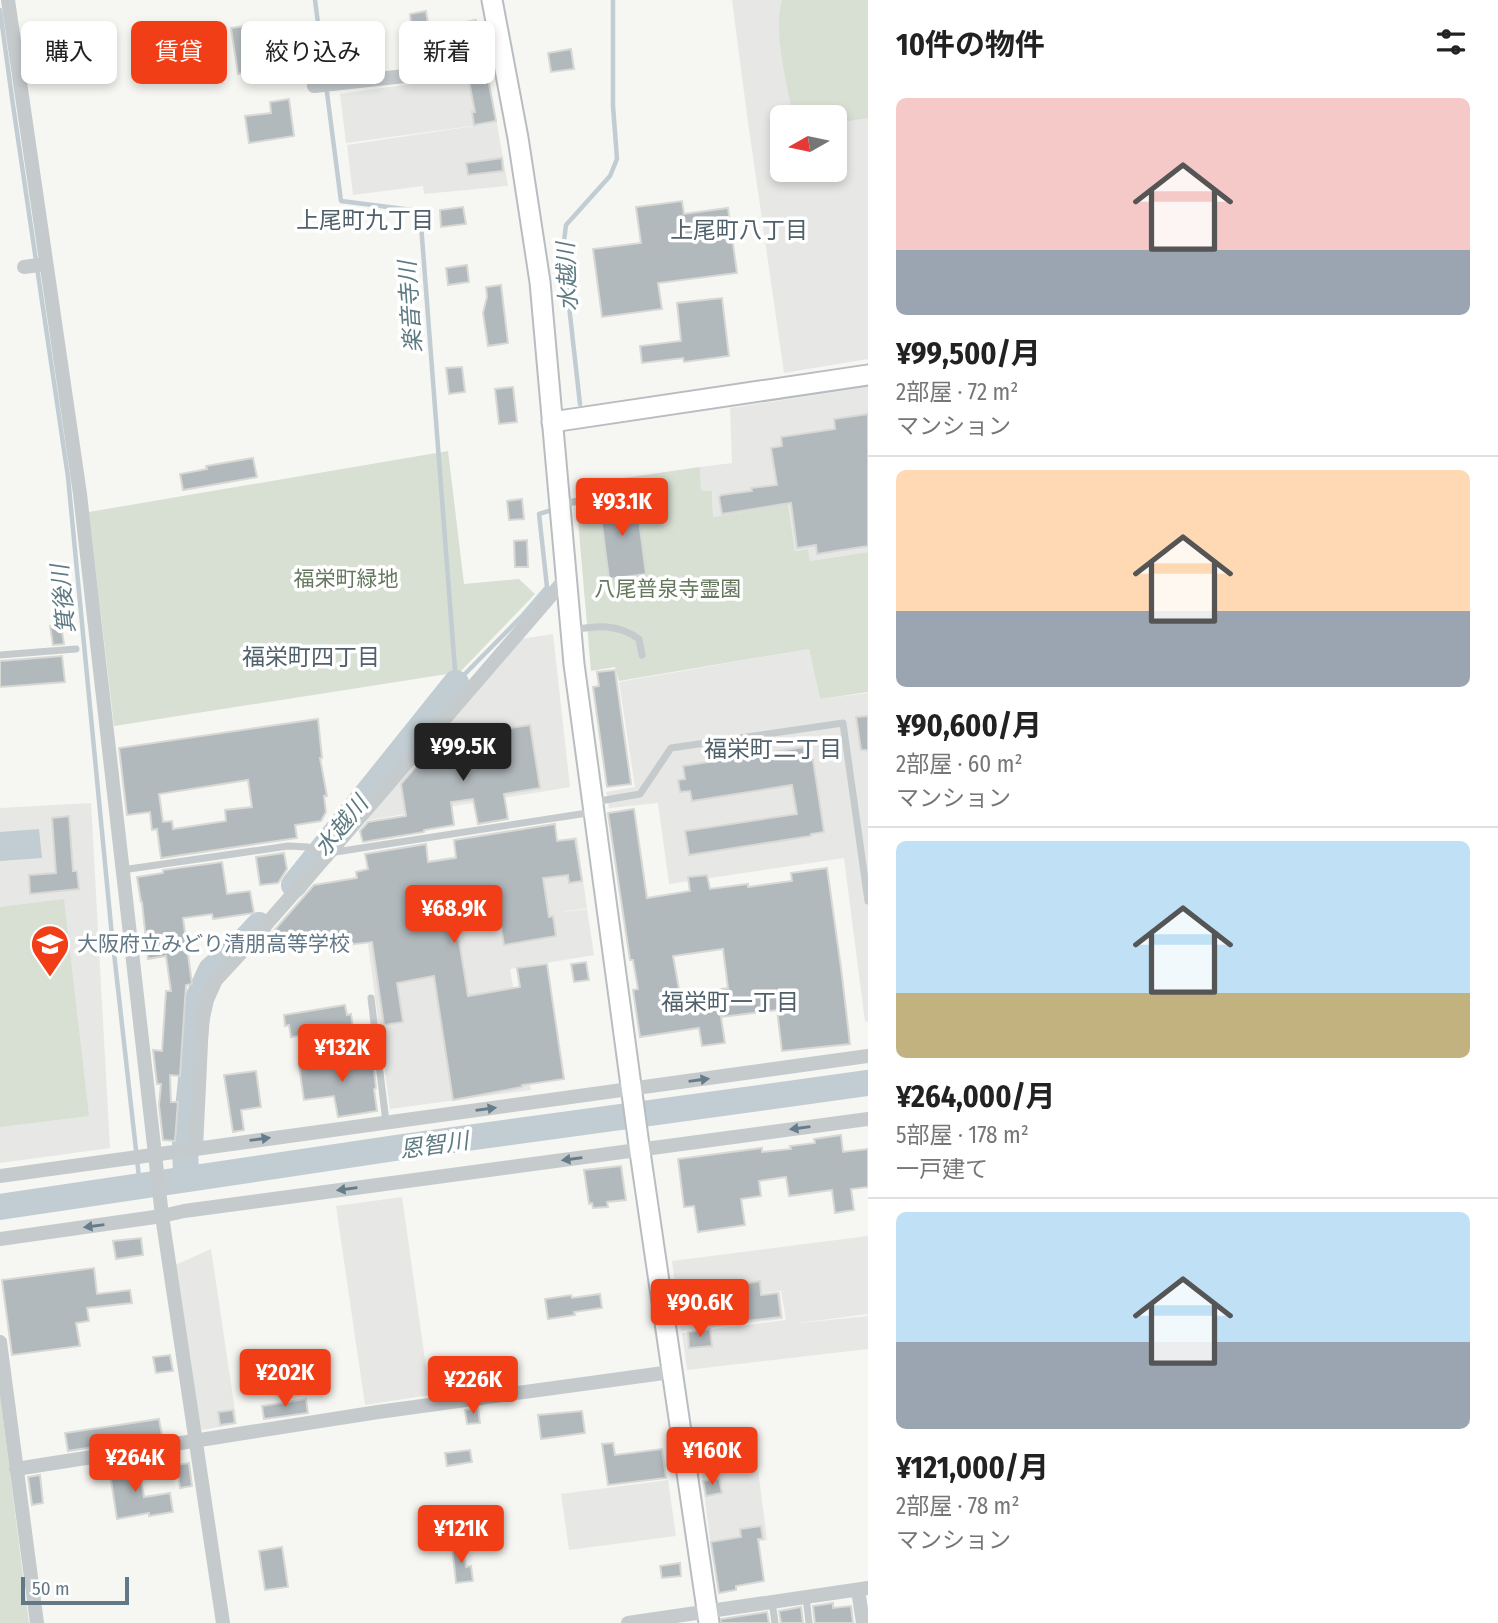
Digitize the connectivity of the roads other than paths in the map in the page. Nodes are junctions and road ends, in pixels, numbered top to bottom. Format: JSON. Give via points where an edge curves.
{"nodes":[{"id":1,"x":8,"y":0,"type":"edge"},
{"id":2,"x":492,"y":0,"type":"edge"},
{"id":3,"x":505,"y":65,"type":"junction"},
{"id":4,"x":314,"y":86,"type":"dead end"},
{"id":5,"x":46,"y":264,"type":"junction"},
{"id":6,"x":24,"y":267,"type":"dead end"},
{"id":7,"x":868,"y":375,"type":"edge"},
{"id":8,"x":552,"y":422,"type":"junction"},
{"id":9,"x":592,"y":499,"type":"dead end"},
{"id":10,"x":560,"y":504,"type":"junction"},
{"id":11,"x":566,"y":577,"type":"junction"},
{"id":12,"x":571,"y":631,"type":"junction"},
{"id":13,"x":76,"y":649,"type":"dead end"},
{"id":14,"x":0,"y":655,"type":"edge"},
{"id":15,"x":642,"y":655,"type":"dead end"},
{"id":16,"x":594,"y":807,"type":"junction"},
{"id":17,"x":327,"y":852,"type":"junction"},
{"id":18,"x":122,"y":870,"type":"junction"},
{"id":19,"x":868,"y":901,"type":"edge"},
{"id":20,"x":371,"y":998,"type":"dead end"},
{"id":21,"x":868,"y":1056,"type":"edge"},
{"id":22,"x":632,"y":1093,"type":"junction"},
{"id":23,"x":868,"y":1119,"type":"edge"},
{"id":24,"x":386,"y":1122,"type":"junction"},
{"id":25,"x":639,"y":1147,"type":"junction"},
{"id":26,"x":195,"y":1148,"type":"junction"},
{"id":27,"x":154,"y":1158,"type":"junction"},
{"id":28,"x":0,"y":1176,"type":"edge"},
{"id":29,"x":161,"y":1213,"type":"junction"},
{"id":30,"x":0,"y":1239,"type":"edge"},
{"id":31,"x":0,"y":1342,"type":"edge"},
{"id":32,"x":671,"y":1372,"type":"junction"},
{"id":33,"x":195,"y":1442,"type":"junction"},
{"id":34,"x":16,"y":1469,"type":"junction"},
{"id":35,"x":863,"y":1589,"type":"edge"},
{"id":36,"x":806,"y":1597,"type":"junction"},
{"id":37,"x":772,"y":1602,"type":"junction"},
{"id":38,"x":708,"y":1617,"type":"edge"},
{"id":39,"x":37,"y":1623,"type":"edge"},
{"id":40,"x":223,"y":1623,"type":"edge"},
{"id":41,"x":628,"y":1623,"type":"edge"},
{"id":42,"x":775,"y":1623,"type":"edge"},
{"id":43,"x":809,"y":1623,"type":"edge"},
{"id":44,"x":863,"y":1623,"type":"edge"}],
"edges":[{"from":1,"to":5,"type":"street"},
{"from":2,"to":3,"type":"street"},
{"from":3,"to":4,"type":"street"},
{"from":3,"to":8,"type":"street","via":[[540,282]]},
{"from":5,"to":6,"type":"street"},
{"from":5,"to":18,"type":"street","via":[[80,494]]},
{"from":7,"to":8,"type":"street"},
{"from":8,"to":10,"type":"street"},
{"from":9,"to":10,"type":"lane"},
{"from":10,"to":11,"type":"street"},
{"from":11,"to":12,"type":"street"},
{"from":11,"to":17,"type":"street"},
{"from":12,"to":15,"type":"lane","via":[[600,626],[628,631],[639,639]]},
{"from":12,"to":16,"type":"street"},
{"from":13,"to":14,"type":"lane"},
{"from":16,"to":17,"type":"lane"},
{"from":16,"to":19,"type":"lane","via":[[640,794],[671,748],[843,723]]},
{"from":16,"to":22,"type":"street"},
{"from":17,"to":18,"type":"lane","via":[[288,846]]},
{"from":17,"to":26,"type":"street","via":[[216,979],[202,1022]]},
{"from":18,"to":27,"type":"street"},
{"from":20,"to":24,"type":"lane"},
{"from":22,"to":21,"type":"street","one_way":true},
{"from":24,"to":22,"type":"street","one_way":true},
{"from":22,"to":25,"type":"street"},
{"from":23,"to":25,"type":"street","one_way":true},
{"from":26,"to":24,"type":"street","one_way":true},
{"from":25,"to":29,"type":"street","one_way":true},
{"from":25,"to":32,"type":"street"},
{"from":26,"to":27,"type":"street"},
{"from":27,"to":28,"type":"street"},
{"from":27,"to":29,"type":"street"},
{"from":29,"to":30,"type":"street","one_way":true},
{"from":29,"to":33,"type":"street"},
{"from":31,"to":34,"type":"street"},
{"from":32,"to":33,"type":"street"},
{"from":32,"to":38,"type":"street"},
{"from":33,"to":34,"type":"street"},
{"from":33,"to":40,"type":"street"},
{"from":34,"to":39,"type":"street"},
{"from":35,"to":36,"type":"street"},
{"from":35,"to":44,"type":"street"},
{"from":36,"to":37,"type":"street"},
{"from":36,"to":43,"type":"lane"},
{"from":37,"to":38,"type":"street"},
{"from":37,"to":42,"type":"lane"},
{"from":38,"to":41,"type":"street"}]}
